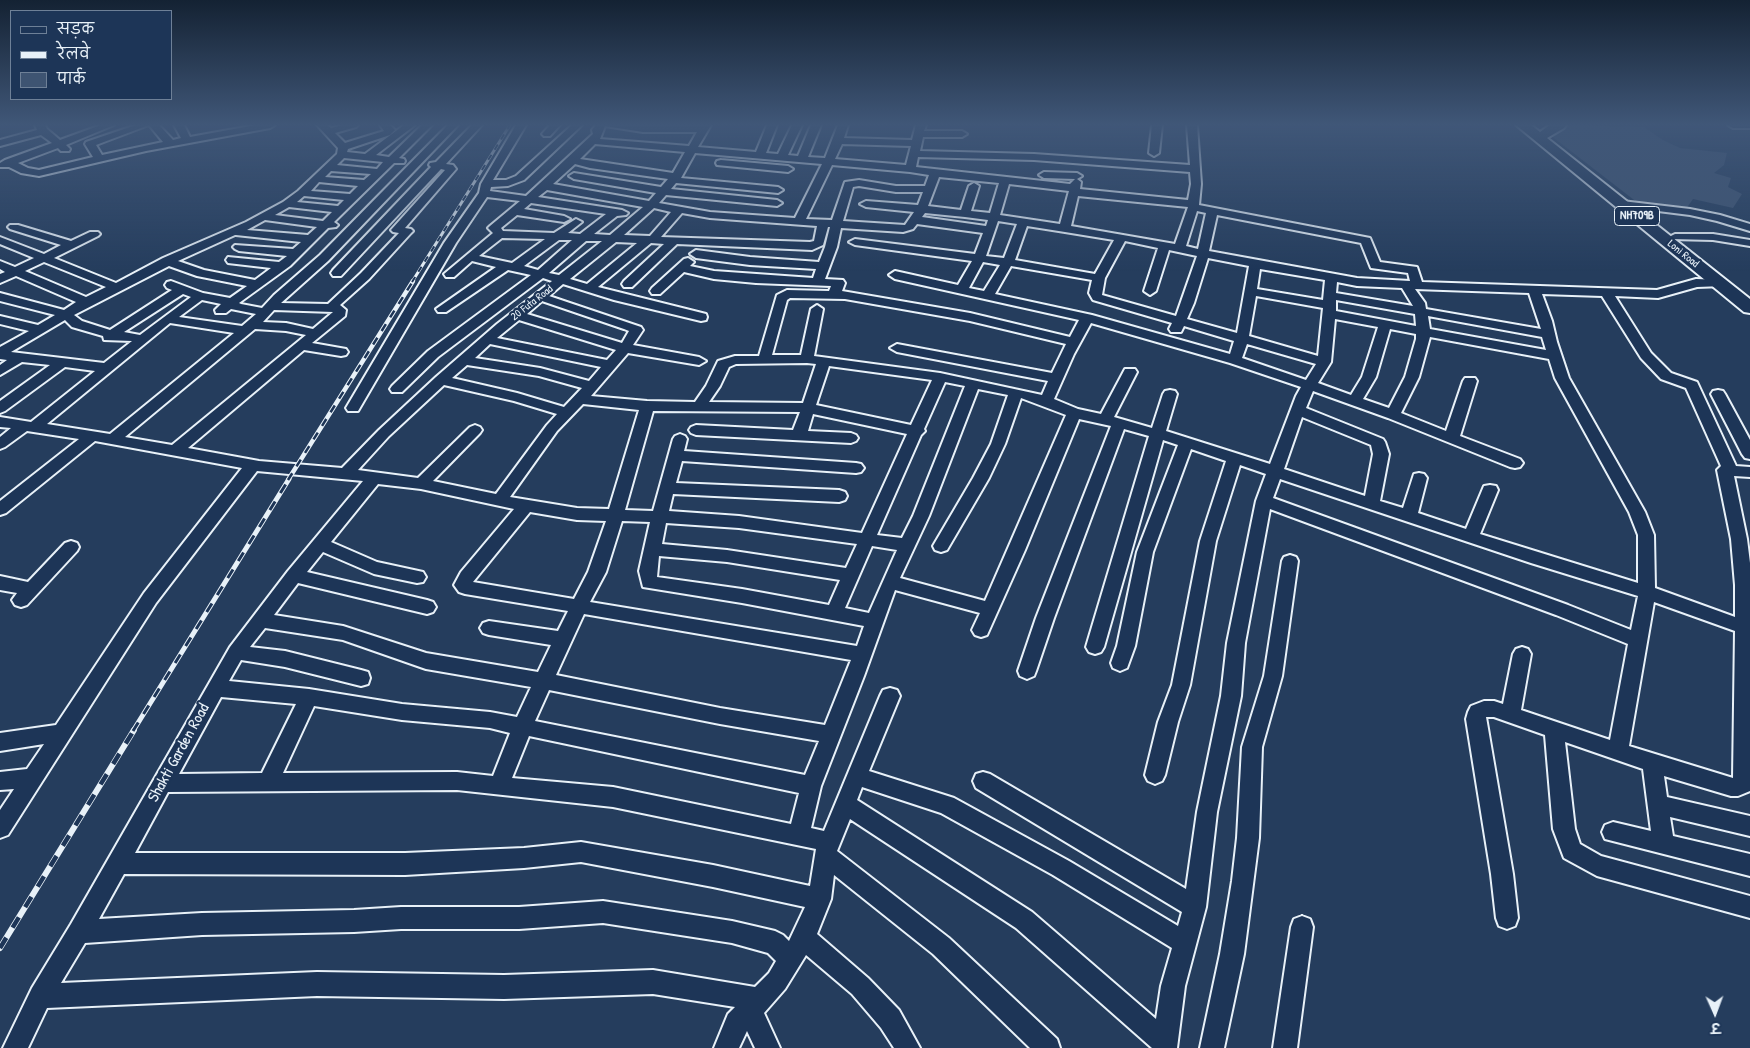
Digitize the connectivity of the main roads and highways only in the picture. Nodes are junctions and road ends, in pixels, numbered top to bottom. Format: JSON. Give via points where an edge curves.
{"nodes":[{"id":1,"x":1591,"y":174,"type":"edge"},
{"id":2,"x":1628,"y":204,"type":"junction"},
{"id":3,"x":1750,"y":296,"type":"edge"},
{"id":4,"x":1750,"y":308,"type":"edge"}],
"edges":[{"from":1,"to":2,"type":"highway","name":"Loni Road","number":"NH709B"},
{"from":2,"to":3,"type":"highway","name":"Loni Road","number":"NH709B","via":[[1675,236]]},
{"from":2,"to":4,"type":"highway","name":"Loni Road","number":"NH709B"}]}
